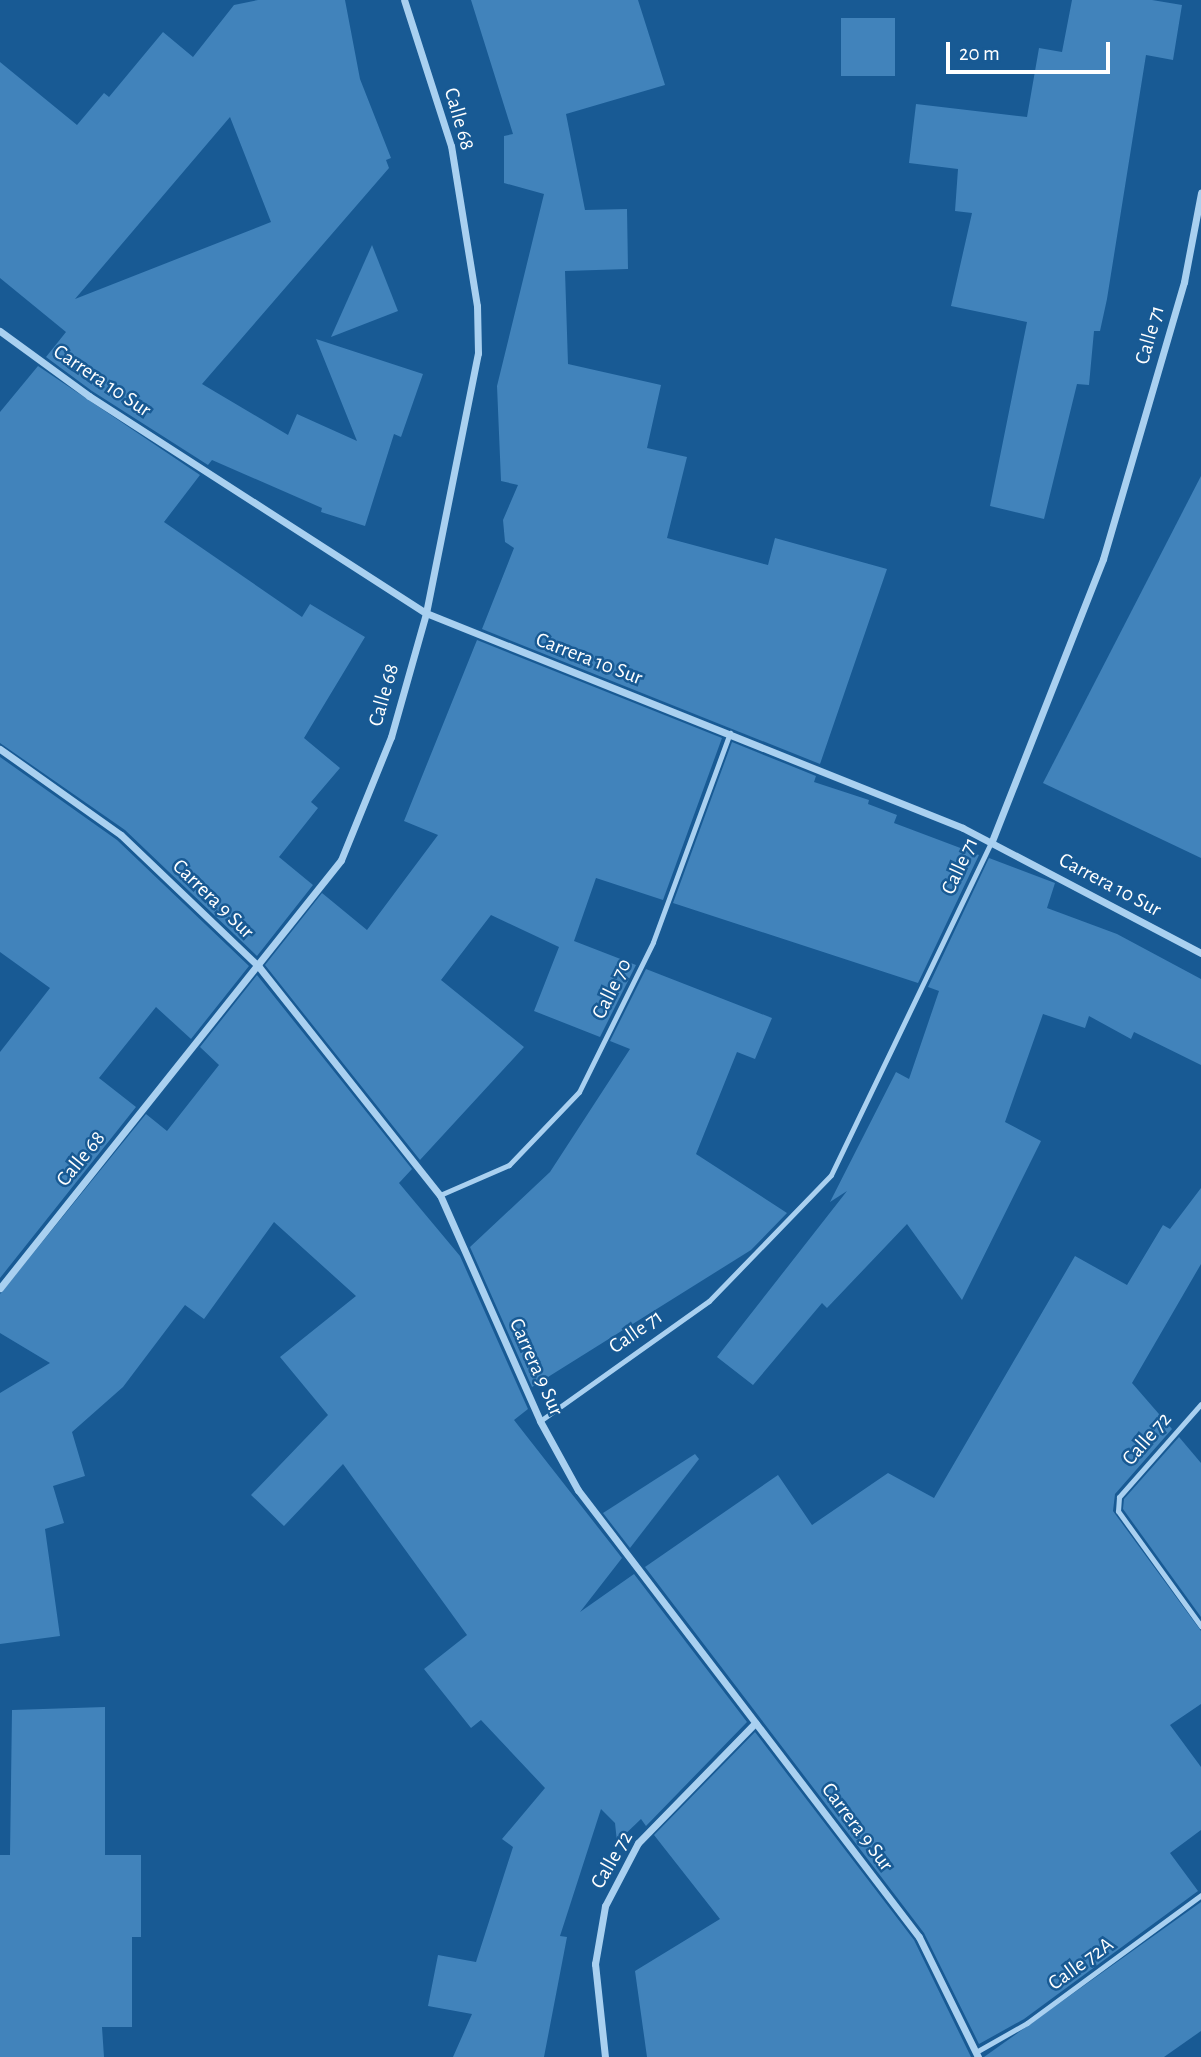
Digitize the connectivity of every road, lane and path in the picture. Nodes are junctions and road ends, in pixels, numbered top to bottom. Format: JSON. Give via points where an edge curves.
{"nodes":[{"id":1,"x":404,"y":0,"type":"edge"},
{"id":2,"x":1201,"y":193,"type":"edge"},
{"id":3,"x":0,"y":331,"type":"edge"},
{"id":4,"x":426,"y":613,"type":"junction"},
{"id":5,"x":730,"y":733,"type":"junction"},
{"id":6,"x":0,"y":749,"type":"edge"},
{"id":7,"x":992,"y":841,"type":"junction"},
{"id":8,"x":1201,"y":953,"type":"edge"},
{"id":9,"x":260,"y":967,"type":"junction"},
{"id":10,"x":440,"y":1195,"type":"junction"},
{"id":11,"x":0,"y":1288,"type":"edge"},
{"id":12,"x":1201,"y":1404,"type":"edge"},
{"id":13,"x":540,"y":1421,"type":"junction"},
{"id":14,"x":1201,"y":1626,"type":"edge"},
{"id":15,"x":755,"y":1723,"type":"junction"},
{"id":16,"x":1201,"y":1895,"type":"edge"},
{"id":17,"x":977,"y":2054,"type":"edge"},
{"id":18,"x":605,"y":2057,"type":"edge"}],
"edges":[{"from":1,"to":4,"type":"street","name":"Calle 68","via":[[451,146],[477,306],[478,353]]},
{"from":2,"to":7,"type":"street","name":"Calle 71","via":[[1184,282],[1103,559]]},
{"from":3,"to":4,"type":"street","name":"Carrera 10 Sur","via":[[89,396]]},
{"from":4,"to":5,"type":"street","name":"Carrera 10 Sur"},
{"from":4,"to":9,"type":"street","name":"Calle 68","via":[[391,737],[341,860]]},
{"from":5,"to":7,"type":"street","name":"Carrera 10 Sur"},
{"from":5,"to":10,"type":"lane","name":"Calle 70","via":[[653,942],[579,1092],[509,1165]]},
{"from":6,"to":9,"type":"street","name":"Carrera 9 Sur","via":[[121,835]]},
{"from":7,"to":8,"type":"street","name":"Carrera 10 Sur"},
{"from":7,"to":13,"type":"lane","name":"Calle 71","via":[[831,1175],[709,1301]]},
{"from":9,"to":10,"type":"street","name":"Carrera 9 Sur"},
{"from":9,"to":11,"type":"street","name":"Calle 68"},
{"from":10,"to":13,"type":"street","name":"Carrera 9 Sur"},
{"from":12,"to":14,"type":"lane","name":"Calle 72","via":[[1119,1497],[1123,1523]]},
{"from":13,"to":15,"type":"street","name":"Carrera 9 Sur","via":[[578,1490]]},
{"from":15,"to":17,"type":"street","name":"Carrera 9 Sur","via":[[919,1937]]},
{"from":15,"to":18,"type":"street","name":"Calle 72","via":[[638,1843],[605,1906],[595,1964]]},
{"from":16,"to":17,"type":"lane","name":"Calle 72A","via":[[1027,2023]]}]}
